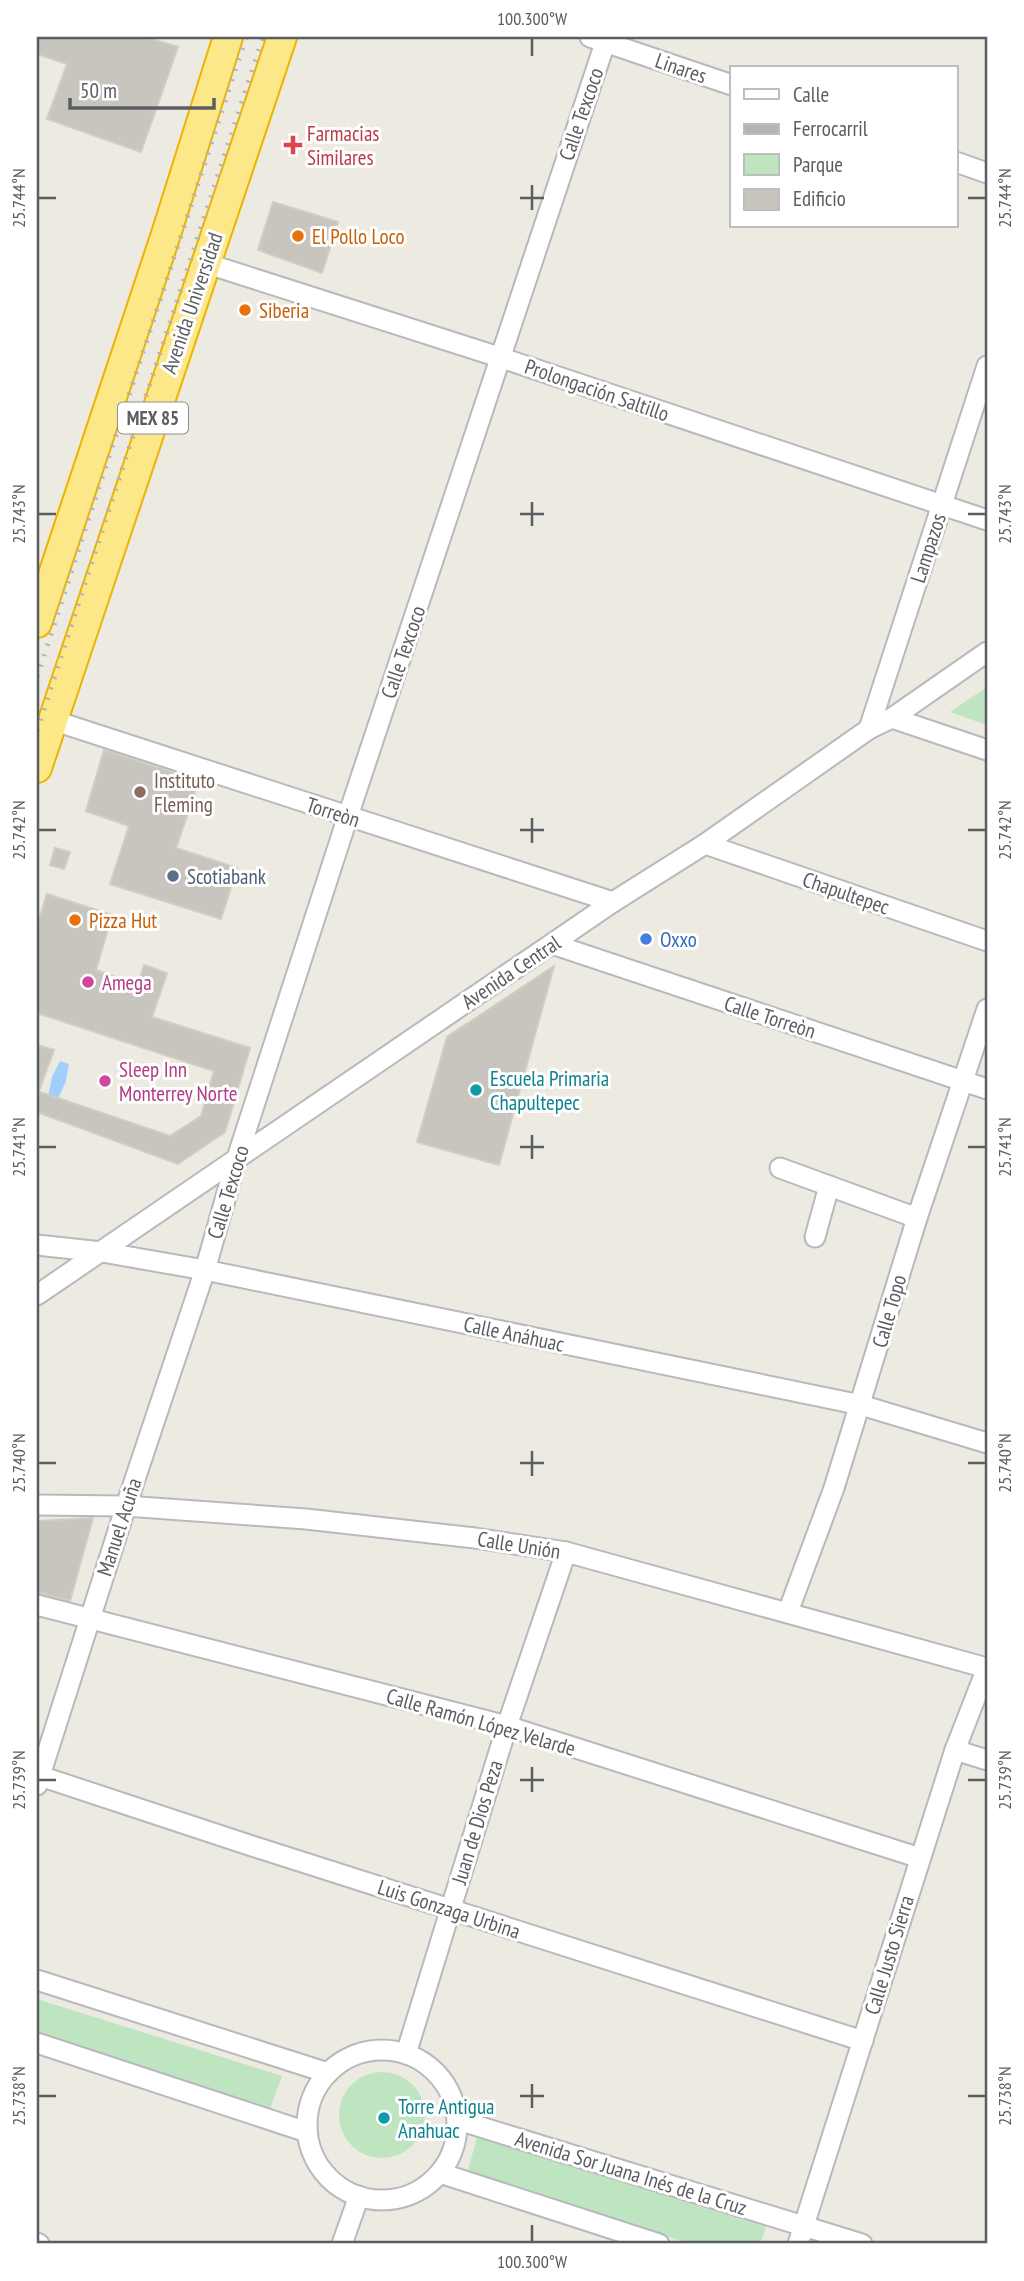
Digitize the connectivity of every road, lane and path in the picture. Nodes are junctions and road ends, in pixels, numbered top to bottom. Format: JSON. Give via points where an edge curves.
{"nodes":[{"id":1,"x":228,"y":37,"type":"edge"},
{"id":2,"x":282,"y":37,"type":"edge"},
{"id":3,"x":601,"y":38,"type":"edge"},
{"id":4,"x":730,"y":84,"type":"edge"},
{"id":5,"x":958,"y":163,"type":"edge"},
{"id":6,"x":987,"y":173,"type":"edge"},
{"id":7,"x":205,"y":262,"type":"junction"},
{"id":8,"x":502,"y":358,"type":"junction"},
{"id":9,"x":987,"y":366,"type":"edge"},
{"id":10,"x":942,"y":506,"type":"junction"},
{"id":11,"x":987,"y":520,"type":"edge"},
{"id":12,"x":37,"y":623,"type":"edge"},
{"id":13,"x":987,"y":652,"type":"edge"},
{"id":14,"x":892,"y":718,"type":"junction"},
{"id":15,"x":52,"y":720,"type":"junction"},
{"id":16,"x":869,"y":729,"type":"junction"},
{"id":17,"x":987,"y":750,"type":"edge"},
{"id":18,"x":37,"y":768,"type":"edge"},
{"id":19,"x":348,"y":816,"type":"junction"},
{"id":20,"x":705,"y":844,"type":"junction"},
{"id":21,"x":613,"y":902,"type":"junction"},
{"id":22,"x":987,"y":941,"type":"edge"},
{"id":23,"x":552,"y":944,"type":"junction"},
{"id":24,"x":987,"y":1009,"type":"edge"},
{"id":25,"x":963,"y":1081,"type":"junction"},
{"id":26,"x":987,"y":1089,"type":"edge"},
{"id":27,"x":237,"y":1158,"type":"junction"},
{"id":28,"x":780,"y":1168,"type":"dead end"},
{"id":29,"x":829,"y":1186,"type":"junction"},
{"id":30,"x":917,"y":1218,"type":"junction"},
{"id":31,"x":815,"y":1237,"type":"dead end"},
{"id":32,"x":37,"y":1245,"type":"edge"},
{"id":33,"x":102,"y":1252,"type":"junction"},
{"id":34,"x":205,"y":1270,"type":"junction"},
{"id":35,"x":37,"y":1296,"type":"edge"},
{"id":36,"x":861,"y":1405,"type":"junction"},
{"id":37,"x":987,"y":1443,"type":"edge"},
{"id":38,"x":37,"y":1504,"type":"edge"},
{"id":39,"x":126,"y":1506,"type":"junction"},
{"id":40,"x":566,"y":1552,"type":"junction"},
{"id":41,"x":37,"y":1605,"type":"edge"},
{"id":42,"x":788,"y":1612,"type":"junction"},
{"id":43,"x":89,"y":1620,"type":"junction"},
{"id":44,"x":987,"y":1668,"type":"edge"},
{"id":45,"x":507,"y":1726,"type":"junction"},
{"id":46,"x":955,"y":1750,"type":"junction"},
{"id":47,"x":987,"y":1760,"type":"edge"},
{"id":48,"x":38,"y":1779,"type":"edge"},
{"id":49,"x":920,"y":1858,"type":"junction"},
{"id":50,"x":450,"y":1909,"type":"junction"},
{"id":51,"x":37,"y":1980,"type":"edge"},
{"id":52,"x":863,"y":2041,"type":"junction"},
{"id":53,"x":37,"y":2043,"type":"edge"},
{"id":54,"x":406,"y":2054,"type":"junction"},
{"id":55,"x":328,"y":2073,"type":"junction"},
{"id":56,"x":458,"y":2120,"type":"junction"},
{"id":57,"x":307,"y":2132,"type":"junction"},
{"id":58,"x":440,"y":2173,"type":"junction"},
{"id":59,"x":359,"y":2196,"type":"junction"},
{"id":60,"x":801,"y":2235,"type":"edge"},
{"id":61,"x":342,"y":2244,"type":"edge"},
{"id":62,"x":659,"y":2244,"type":"edge"},
{"id":63,"x":862,"y":2244,"type":"edge"}],
"edges":[{"from":1,"to":12,"type":"highway","number":"MEX 85"},
{"from":2,"to":7,"type":"highway","name":"Avenida Universidad","number":"MEX 85"},
{"from":3,"to":4,"type":"street","name":"Linares"},
{"from":3,"to":8,"type":"street","name":"Calle Texcoco"},
{"from":5,"to":6,"type":"street"},
{"from":7,"to":8,"type":"street","name":"Prolongación Saltillo"},
{"from":7,"to":15,"type":"highway","name":"Avenida Universidad","number":"MEX 85"},
{"from":8,"to":10,"type":"street","name":"Prolongación Saltillo"},
{"from":8,"to":19,"type":"street","name":"Calle Texcoco"},
{"from":9,"to":10,"type":"street","name":"Lampazos"},
{"from":10,"to":11,"type":"street","name":"Prolongación Saltillo"},
{"from":10,"to":16,"type":"street","name":"Lampazos"},
{"from":13,"to":14,"type":"street","name":"Avenida Central"},
{"from":14,"to":16,"type":"street","name":"Avenida Central"},
{"from":14,"to":17,"type":"street"},
{"from":15,"to":18,"type":"highway","name":"Avenida Universidad","number":"MEX 85"},
{"from":15,"to":19,"type":"street","name":"Torreòn"},
{"from":16,"to":20,"type":"street","name":"Avenida Central"},
{"from":19,"to":21,"type":"street","name":"Torreòn"},
{"from":19,"to":27,"type":"street","name":"Calle Texcoco"},
{"from":20,"to":21,"type":"street","name":"Avenida Central"},
{"from":20,"to":22,"type":"street","name":"Chapultepec"},
{"from":21,"to":23,"type":"street","name":"Avenida Central"},
{"from":23,"to":25,"type":"street","name":"Calle Torreòn"},
{"from":23,"to":27,"type":"street","name":"Avenida Central"},
{"from":24,"to":25,"type":"street","name":"Calle Topo"},
{"from":25,"to":26,"type":"street","name":"Calle Torreòn"},
{"from":25,"to":30,"type":"street","name":"Calle Topo"},
{"from":27,"to":33,"type":"street","name":"Avenida Central"},
{"from":27,"to":34,"type":"street","name":"Calle Texcoco"},
{"from":28,"to":29,"type":"street"},
{"from":29,"to":30,"type":"street"},
{"from":29,"to":31,"type":"street"},
{"from":30,"to":36,"type":"street","name":"Calle Topo"},
{"from":32,"to":33,"type":"street","name":"Calle Anáhuac"},
{"from":33,"to":34,"type":"street","name":"Calle Anáhuac"},
{"from":33,"to":35,"type":"street","name":"Avenida Central"},
{"from":34,"to":36,"type":"street","name":"Calle Anáhuac"},
{"from":34,"to":39,"type":"street","name":"Manuel Acuña"},
{"from":36,"to":37,"type":"street","name":"Calle Anáhuac"},
{"from":36,"to":42,"type":"street","name":"Calle Topo"},
{"from":38,"to":39,"type":"street","name":"Calle Unión"},
{"from":39,"to":40,"type":"street","name":"Calle Unión","via":[[306,1519]]},
{"from":39,"to":43,"type":"street","name":"Manuel Acuña"},
{"from":40,"to":42,"type":"street","name":"Calle Unión"},
{"from":40,"to":45,"type":"street","name":"Juan de Dios Peza"},
{"from":41,"to":43,"type":"street","name":"Calle Ramón López Velarde"},
{"from":42,"to":44,"type":"street","name":"Calle Unión"},
{"from":43,"to":45,"type":"street","name":"Calle Ramón López Velarde"},
{"from":43,"to":48,"type":"street","name":"Manuel Acuña"},
{"from":44,"to":46,"type":"street","name":"Calle Justo Sierra"},
{"from":45,"to":49,"type":"street","name":"Calle Ramón López Velarde"},
{"from":45,"to":50,"type":"street","name":"Juan de Dios Peza"},
{"from":46,"to":47,"type":"street"},
{"from":46,"to":49,"type":"street","name":"Calle Justo Sierra"},
{"from":48,"to":50,"type":"street","name":"Luis Gonzaga Urbina"},
{"from":49,"to":52,"type":"street","name":"Calle Justo Sierra"},
{"from":50,"to":52,"type":"street","name":"Luis Gonzaga Urbina"},
{"from":50,"to":54,"type":"street","name":"Juan de Dios Peza"},
{"from":51,"to":55,"type":"street"},
{"from":52,"to":60,"type":"street","name":"Calle Justo Sierra"},
{"from":53,"to":57,"type":"street"},
{"from":54,"to":55,"type":"street","via":[[364,2052]]},
{"from":54,"to":56,"type":"street","via":[[426,2063],[442,2079]]},
{"from":55,"to":57,"type":"street","via":[[311,2100]]},
{"from":56,"to":58,"type":"street","via":[[454,2148]]},
{"from":56,"to":60,"type":"street","name":"Avenida Sor Juana Inés de la Cruz"},
{"from":57,"to":59,"type":"street","via":[[323,2172],[339,2187]]},
{"from":58,"to":59,"type":"street","via":[[424,2188],[403,2197]]},
{"from":58,"to":62,"type":"street"},
{"from":59,"to":61,"type":"street"},
{"from":60,"to":63,"type":"street","name":"Avenida Sor Juana Inés de la Cruz"}]}
